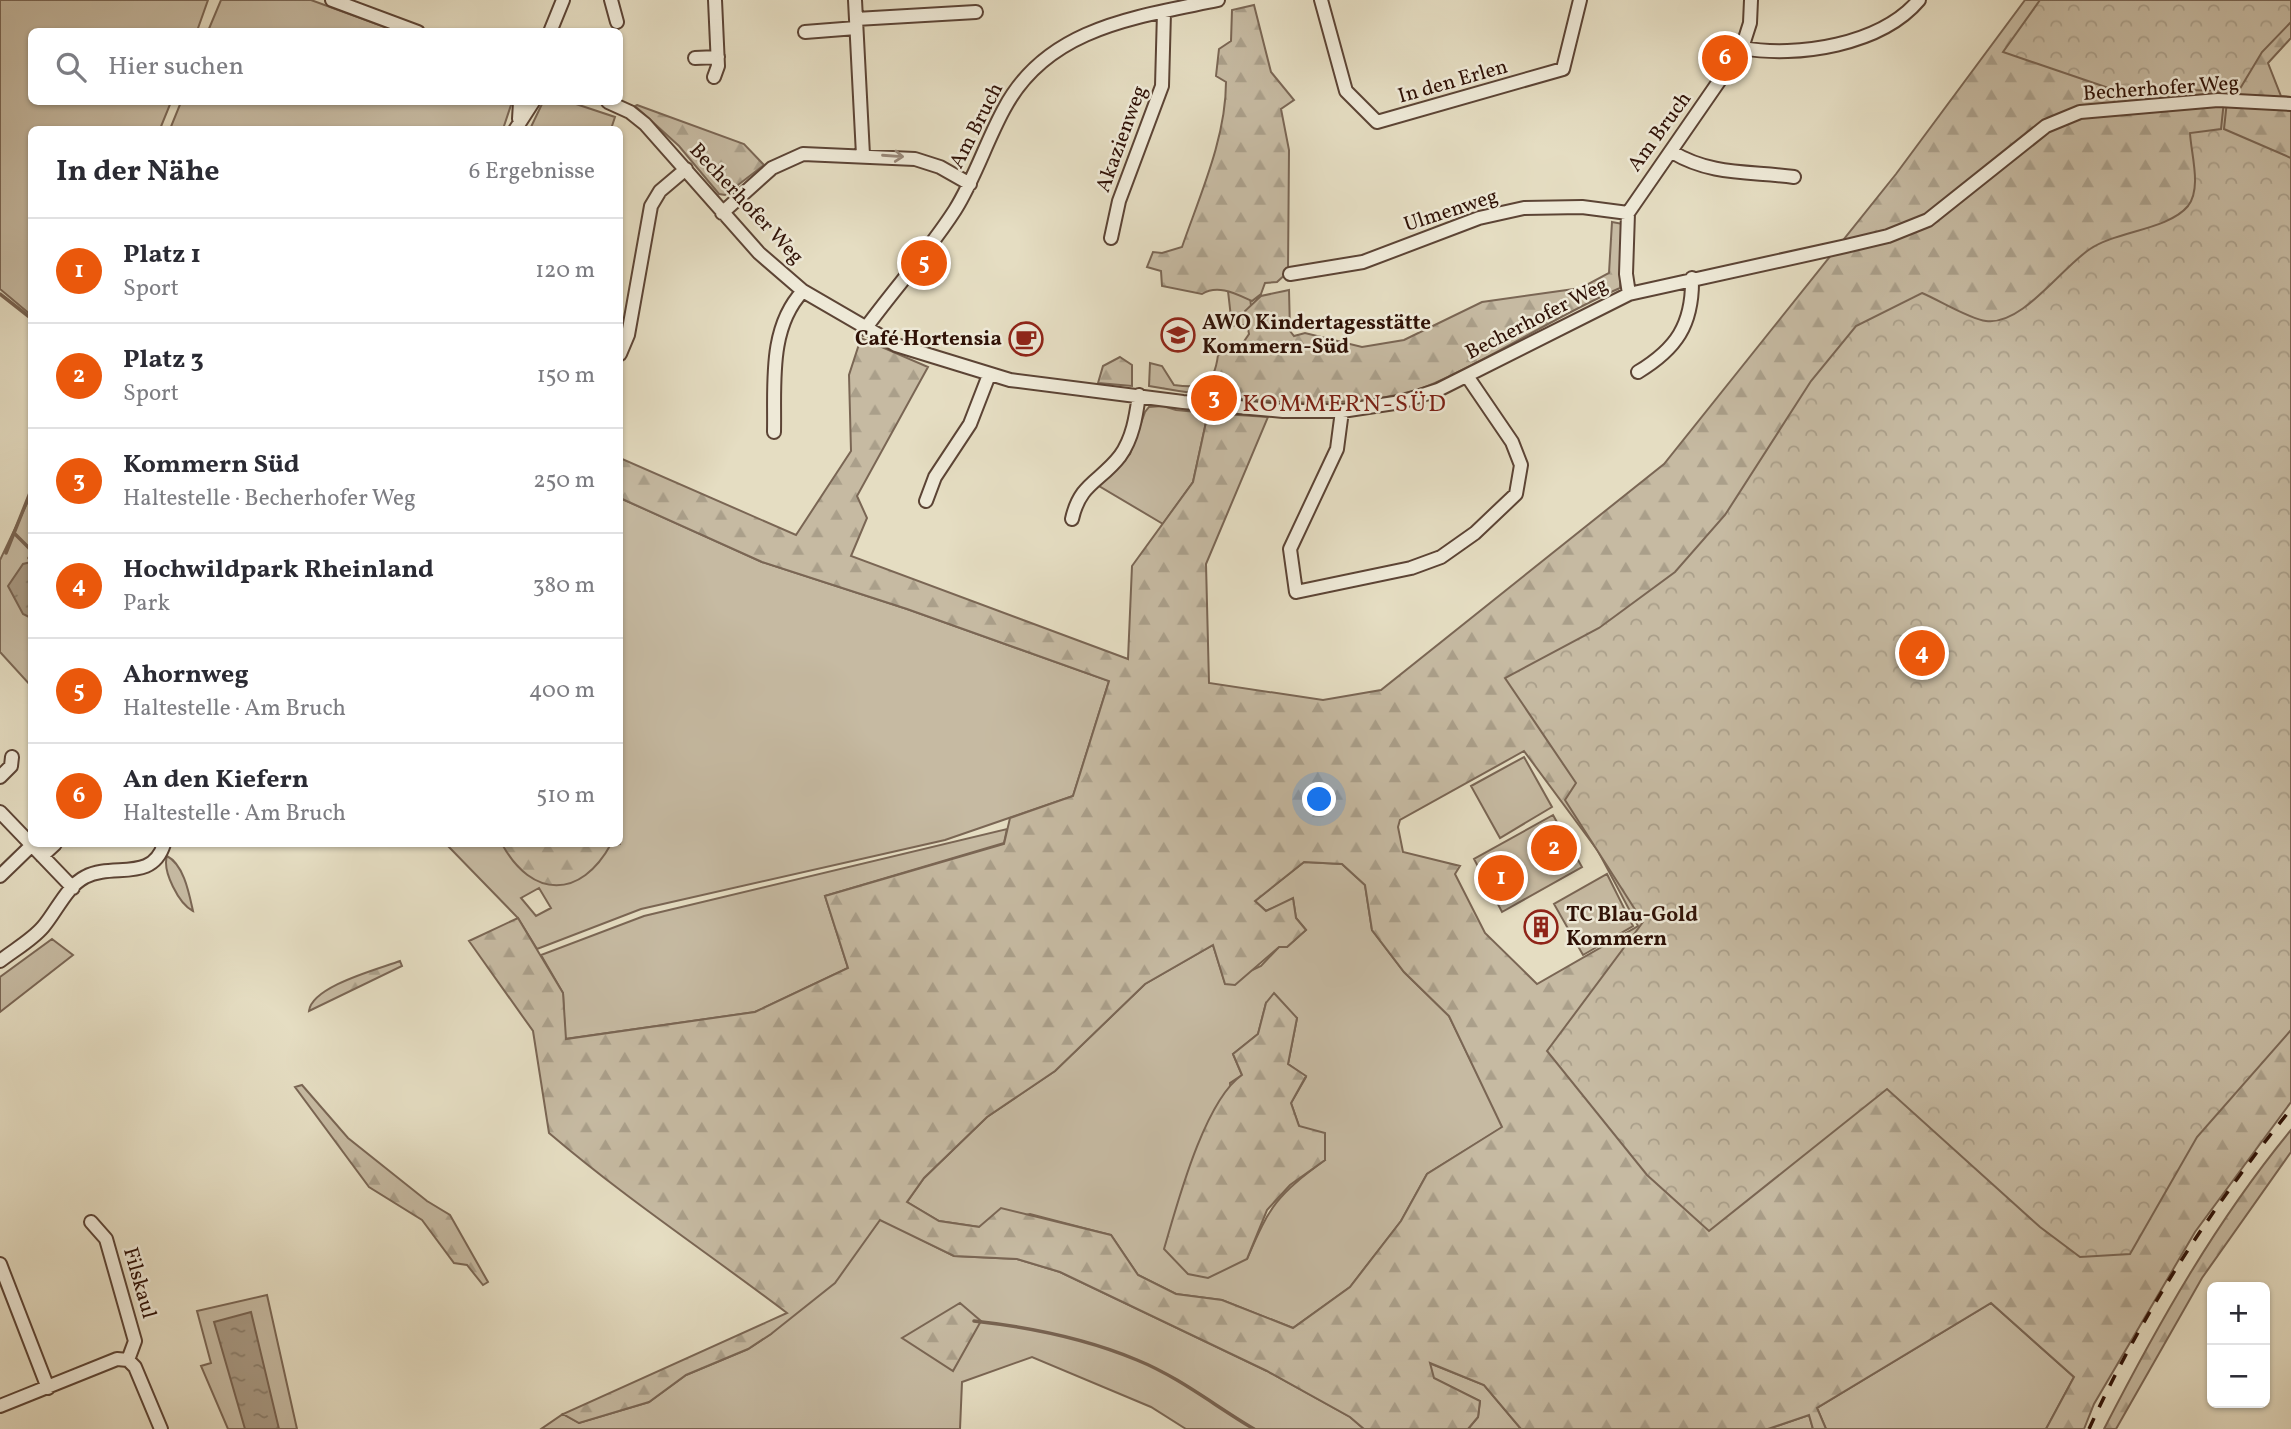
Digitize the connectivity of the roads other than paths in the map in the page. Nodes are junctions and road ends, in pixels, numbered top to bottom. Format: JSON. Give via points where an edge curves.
{"nodes":[{"id":1,"x":332,"y":0,"type":"edge"},
{"id":2,"x":563,"y":0,"type":"edge"},
{"id":3,"x":611,"y":0,"type":"edge"},
{"id":4,"x":715,"y":0,"type":"edge"},
{"id":5,"x":855,"y":0,"type":"edge"},
{"id":6,"x":951,"y":0,"type":"edge"},
{"id":7,"x":1218,"y":0,"type":"edge"},
{"id":8,"x":1321,"y":0,"type":"edge"},
{"id":9,"x":1580,"y":0,"type":"edge"},
{"id":10,"x":1751,"y":0,"type":"edge"},
{"id":11,"x":1919,"y":0,"type":"edge"},
{"id":12,"x":976,"y":12,"type":"dead end"},
{"id":13,"x":1164,"y":12,"type":"junction"},
{"id":14,"x":952,"y":14,"type":"junction"},
{"id":15,"x":617,"y":22,"type":"dead end"},
{"id":16,"x":856,"y":24,"type":"junction"},
{"id":17,"x":407,"y":28,"type":"edge"},
{"id":18,"x":552,"y":28,"type":"edge"},
{"id":19,"x":805,"y":32,"type":"dead end"},
{"id":20,"x":1742,"y":48,"type":"junction"},
{"id":21,"x":718,"y":57,"type":"junction"},
{"id":22,"x":695,"y":58,"type":"dead end"},
{"id":23,"x":714,"y":77,"type":"dead end"},
{"id":24,"x":2291,"y":104,"type":"edge"},
{"id":25,"x":520,"y":105,"type":"edge"},
{"id":26,"x":531,"y":105,"type":"edge"},
{"id":27,"x":615,"y":105,"type":"edge"},
{"id":28,"x":517,"y":124,"type":"edge"},
{"id":29,"x":1672,"y":152,"type":"junction"},
{"id":30,"x":863,"y":155,"type":"junction"},
{"id":31,"x":686,"y":169,"type":"junction"},
{"id":32,"x":1794,"y":177,"type":"dead end"},
{"id":33,"x":970,"y":184,"type":"junction"},
{"id":34,"x":722,"y":213,"type":"junction"},
{"id":35,"x":1628,"y":213,"type":"junction"},
{"id":36,"x":1111,"y":238,"type":"dead end"},
{"id":37,"x":1290,"y":274,"type":"dead end"},
{"id":38,"x":1692,"y":278,"type":"junction"},
{"id":39,"x":803,"y":291,"type":"junction"},
{"id":40,"x":1629,"y":294,"type":"junction"},
{"id":41,"x":865,"y":329,"type":"junction"},
{"id":42,"x":623,"y":347,"type":"edge"},
{"id":43,"x":1638,"y":372,"type":"dead end"},
{"id":44,"x":989,"y":375,"type":"junction"},
{"id":45,"x":1467,"y":376,"type":"junction"},
{"id":46,"x":1139,"y":395,"type":"junction"},
{"id":47,"x":1342,"y":411,"type":"junction"},
{"id":48,"x":774,"y":432,"type":"dead end"},
{"id":49,"x":926,"y":501,"type":"dead end"},
{"id":50,"x":1072,"y":519,"type":"dead end"},
{"id":51,"x":12,"y":757,"type":"dead end"},
{"id":52,"x":0,"y":777,"type":"edge"},
{"id":53,"x":0,"y":812,"type":"edge"},
{"id":54,"x":28,"y":841,"type":"edge"},
{"id":55,"x":30,"y":847,"type":"edge"},
{"id":56,"x":34,"y":847,"type":"edge"},
{"id":57,"x":52,"y":847,"type":"edge"},
{"id":58,"x":163,"y":847,"type":"edge"},
{"id":59,"x":42,"y":856,"type":"junction"},
{"id":60,"x":0,"y":876,"type":"edge"},
{"id":61,"x":73,"y":888,"type":"junction"},
{"id":62,"x":0,"y":961,"type":"edge"},
{"id":63,"x":91,"y":1222,"type":"dead end"},
{"id":64,"x":0,"y":1264,"type":"edge"},
{"id":65,"x":128,"y":1360,"type":"junction"},
{"id":66,"x":48,"y":1388,"type":"junction"},
{"id":67,"x":0,"y":1406,"type":"edge"},
{"id":68,"x":161,"y":1429,"type":"edge"}],
"edges":[{"from":1,"to":17,"type":"street"},
{"from":2,"to":18,"type":"street"},
{"from":3,"to":15,"type":"street"},
{"from":4,"to":21,"type":"street"},
{"from":5,"to":16,"type":"street"},
{"from":6,"to":14,"type":"street"},
{"from":7,"to":13,"type":"street","name":"Am Bruch"},
{"from":8,"to":9,"type":"street","name":"In den Erlen","via":[[1346,91],[1377,122],[1563,69]]},
{"from":10,"to":20,"type":"street","name":"Am Bruch"},
{"from":11,"to":20,"type":"street","via":[[1877,30],[1826,49],[1783,52]]},
{"from":12,"to":14,"type":"street"},
{"from":13,"to":33,"type":"street","name":"Am Bruch","via":[[1109,24],[1063,46],[1021,82]]},
{"from":13,"to":36,"type":"street","name":"Akazienweg","via":[[1162,86],[1119,201]]},
{"from":14,"to":16,"type":"street"},
{"from":16,"to":19,"type":"street"},
{"from":16,"to":30,"type":"street"},
{"from":20,"to":29,"type":"street","name":"Am Bruch"},
{"from":21,"to":22,"type":"street"},
{"from":21,"to":23,"type":"street"},
{"from":24,"to":38,"type":"street","name":"Becherhofer Weg","via":[[2218,100],[2080,112],[2046,126],[1928,220],[1888,236]]},
{"from":25,"to":28,"type":"street"},
{"from":26,"to":28,"type":"street"},
{"from":27,"to":31,"type":"street","name":"Becherhofer Weg","via":[[645,124]]},
{"from":29,"to":32,"type":"street","via":[[1734,174]]},
{"from":29,"to":35,"type":"street","name":"Am Bruch"},
{"from":30,"to":33,"type":"street","one_way":true,"via":[[915,159]]},
{"from":30,"to":34,"type":"street","via":[[792,157],[772,168]]},
{"from":31,"to":34,"type":"street","name":"Becherhofer Weg"},
{"from":31,"to":42,"type":"street","via":[[650,206]]},
{"from":33,"to":41,"type":"street","name":"Am Bruch"},
{"from":34,"to":39,"type":"street","name":"Becherhofer Weg"},
{"from":35,"to":37,"type":"street","name":"Ulmenweg","via":[[1524,208],[1479,218],[1363,262]]},
{"from":35,"to":40,"type":"street"},
{"from":38,"to":40,"type":"street","name":"Becherhofer Weg"},
{"from":38,"to":43,"type":"street","via":[[1686,323],[1665,355]]},
{"from":39,"to":41,"type":"street","name":"Becherhofer Weg"},
{"from":39,"to":48,"type":"street","via":[[781,327]]},
{"from":40,"to":45,"type":"street","name":"Becherhofer Weg"},
{"from":41,"to":44,"type":"street","name":"Becherhofer Weg","via":[[896,345]]},
{"from":44,"to":46,"type":"street","name":"Becherhofer Weg"},
{"from":44,"to":49,"type":"street","via":[[970,424],[934,477]]},
{"from":45,"to":47,"type":"street","name":"Becherhofer Weg","via":[[1401,402]]},
{"from":45,"to":47,"type":"street","via":[[1512,442],[1521,465],[1516,494],[1441,557],[1296,593],[1290,549],[1337,449]]},
{"from":46,"to":47,"type":"street","name":"Becherhofer Weg","via":[[1283,411]]},
{"from":46,"to":50,"type":"street","via":[[1131,436],[1119,457],[1076,499]]},
{"from":51,"to":52,"type":"street","via":[[11,766]]},
{"from":53,"to":54,"type":"street"},
{"from":55,"to":60,"type":"street"},
{"from":56,"to":59,"type":"street"},
{"from":57,"to":59,"type":"street"},
{"from":58,"to":61,"type":"street","via":[[155,860],[140,870],[106,870],[84,877]]},
{"from":59,"to":61,"type":"street"},
{"from":61,"to":62,"type":"street","via":[[42,929]]},
{"from":63,"to":65,"type":"street","name":"Filskaul","via":[[106,1240],[135,1341]]},
{"from":64,"to":66,"type":"street"},
{"from":65,"to":66,"type":"street","via":[[117,1359]]},
{"from":65,"to":68,"type":"street"},
{"from":66,"to":67,"type":"street"}]}
